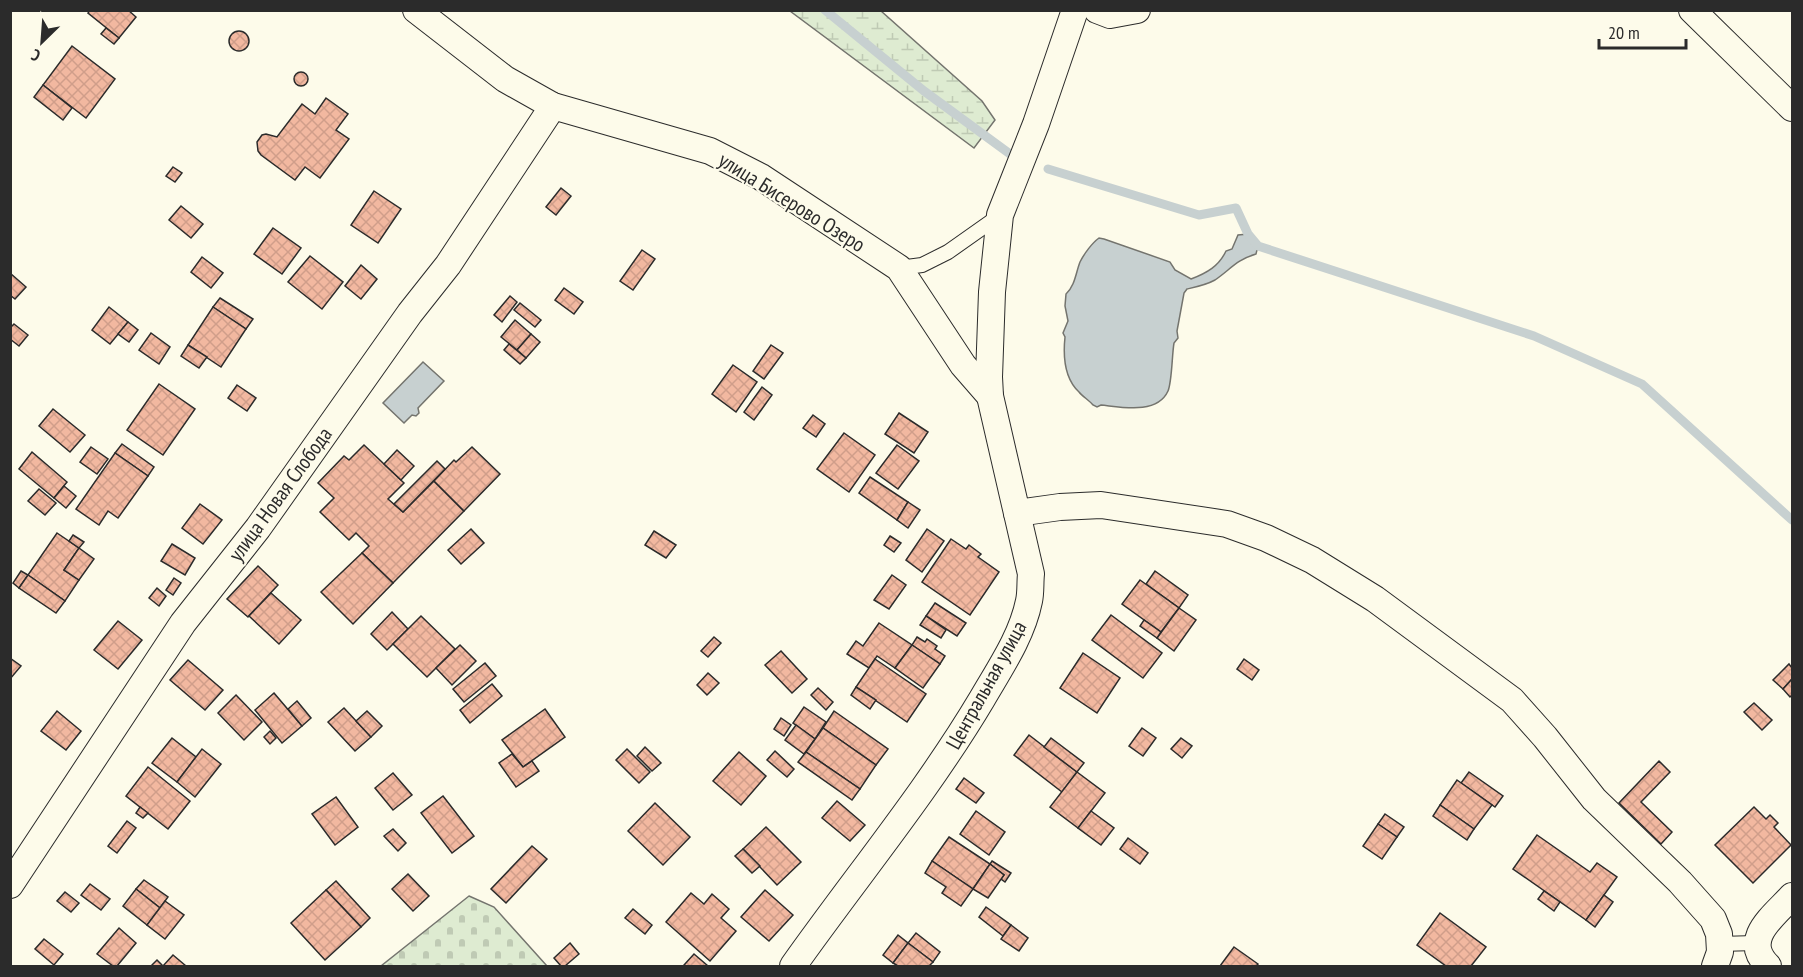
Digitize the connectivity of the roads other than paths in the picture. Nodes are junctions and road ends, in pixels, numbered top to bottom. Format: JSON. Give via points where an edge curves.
{"nodes":[{"id":1,"x":416,"y":10,"type":"edge"},
{"id":2,"x":1076,"y":10,"type":"edge"},
{"id":3,"x":1096,"y":10,"type":"edge"},
{"id":4,"x":1137,"y":10,"type":"edge"},
{"id":5,"x":1692,"y":10,"type":"edge"},
{"id":6,"x":553,"y":106,"type":"junction"},
{"id":7,"x":1792,"y":108,"type":"edge"},
{"id":8,"x":1000,"y":215,"type":"junction"},
{"id":9,"x":899,"y":268,"type":"junction"},
{"id":10,"x":990,"y":396,"type":"junction"},
{"id":11,"x":1017,"y":513,"type":"junction"},
{"id":12,"x":10,"y":885,"type":"edge"},
{"id":13,"x":1792,"y":896,"type":"edge"},
{"id":14,"x":1756,"y":943,"type":"junction"},
{"id":15,"x":1717,"y":955,"type":"edge"},
{"id":16,"x":793,"y":966,"type":"edge"},
{"id":17,"x":1768,"y":966,"type":"edge"}],
"edges":[{"from":1,"to":6,"type":"street","name":"улица Бисерово Озеро","via":[[505,79]]},
{"from":2,"to":8,"type":"street","name":"Центральная улица"},
{"from":3,"to":4,"type":"street","via":[[1110,15]]},
{"from":5,"to":7,"type":"street"},
{"from":6,"to":9,"type":"street","name":"улица Бисерово Озеро","via":[[710,151],[761,177]]},
{"from":6,"to":12,"type":"street","name":"улица Новая Слобода","via":[[448,265],[258,528],[183,623]]},
{"from":8,"to":9,"type":"lane","via":[[948,252],[922,264]]},
{"from":8,"to":10,"type":"street","name":"Центральная улица","via":[[992,292]]},
{"from":9,"to":10,"type":"street","name":"улица Бисерово Озеро","via":[[963,365]]},
{"from":10,"to":11,"type":"street","name":"Центральная улица"},
{"from":11,"to":15,"type":"street","via":[[1101,505],[1227,524],[1312,560],[1375,599],[1512,700],[1594,799],[1713,919],[1719,934]]},
{"from":11,"to":16,"type":"street","name":"Центральная улица","via":[[1031,574],[1030,599],[1011,649],[935,772]]},
{"from":13,"to":14,"type":"street","via":[[1764,926]]},
{"from":14,"to":15,"type":"lane"},
{"from":14,"to":17,"type":"street","via":[[1757,952]]}]}
